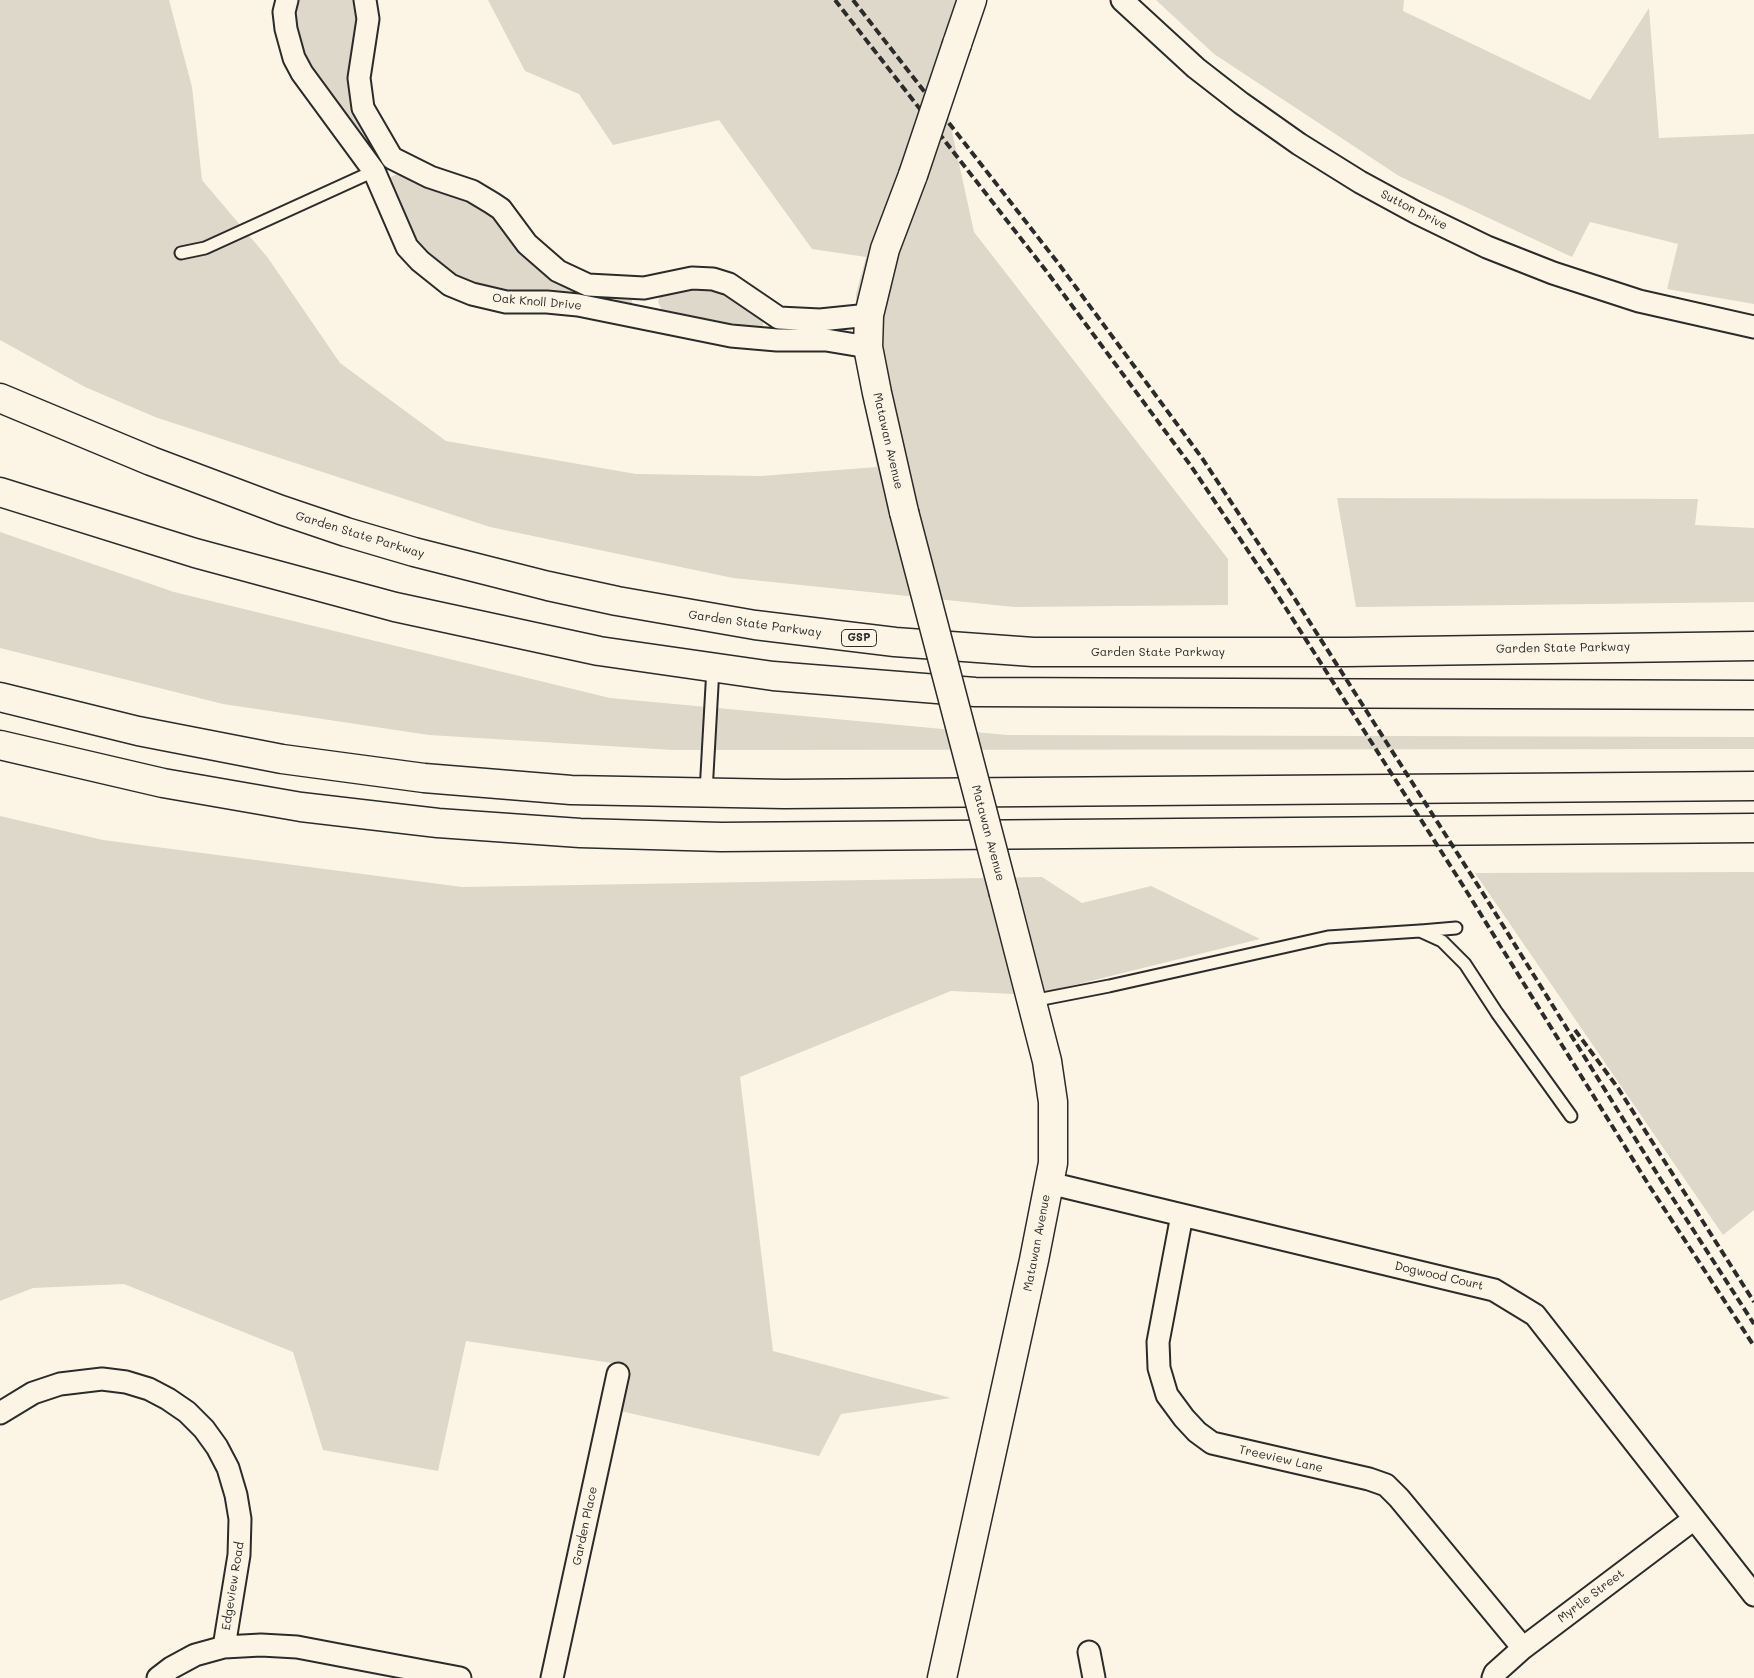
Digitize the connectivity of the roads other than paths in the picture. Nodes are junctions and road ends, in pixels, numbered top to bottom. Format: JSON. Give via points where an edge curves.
{"nodes":[{"id":1,"x":287,"y":0,"type":"edge"},
{"id":2,"x":365,"y":0,"type":"edge"},
{"id":3,"x":972,"y":0,"type":"edge"},
{"id":4,"x":1122,"y":0,"type":"edge"},
{"id":5,"x":392,"y":158,"type":"junction"},
{"id":6,"x":374,"y":172,"type":"junction"},
{"id":7,"x":181,"y":253,"type":"dead end"},
{"id":8,"x":644,"y":288,"type":"junction"},
{"id":9,"x":868,"y":315,"type":"junction"},
{"id":10,"x":645,"y":317,"type":"junction"},
{"id":11,"x":779,"y":318,"type":"junction"},
{"id":12,"x":1754,"y":327,"type":"edge"},
{"id":13,"x":777,"y":340,"type":"junction"},
{"id":14,"x":868,"y":346,"type":"junction"},
{"id":15,"x":0,"y":398,"type":"edge"},
{"id":16,"x":0,"y":492,"type":"edge"},
{"id":17,"x":1754,"y":646,"type":"edge"},
{"id":18,"x":713,"y":668,"type":"junction"},
{"id":19,"x":1754,"y":695,"type":"edge"},
{"id":20,"x":0,"y":697,"type":"edge"},
{"id":21,"x":0,"y":745,"type":"edge"},
{"id":22,"x":1754,"y":786,"type":"edge"},
{"id":23,"x":706,"y":794,"type":"junction"},
{"id":24,"x":1754,"y":828,"type":"edge"},
{"id":25,"x":1456,"y":928,"type":"dead end"},
{"id":26,"x":1420,"y":931,"type":"junction"},
{"id":27,"x":1032,"y":1001,"type":"junction"},
{"id":28,"x":1571,"y":1116,"type":"dead end"},
{"id":29,"x":1048,"y":1184,"type":"junction"},
{"id":30,"x":1182,"y":1215,"type":"junction"},
{"id":31,"x":618,"y":1374,"type":"dead end"},
{"id":32,"x":0,"y":1413,"type":"edge"},
{"id":33,"x":1694,"y":1519,"type":"junction"},
{"id":34,"x":1754,"y":1595,"type":"edge"},
{"id":35,"x":224,"y":1647,"type":"junction"},
{"id":36,"x":1522,"y":1648,"type":"junction"},
{"id":37,"x":1089,"y":1652,"type":"dead end"},
{"id":38,"x":158,"y":1678,"type":"edge"},
{"id":39,"x":460,"y":1678,"type":"edge"},
{"id":40,"x":552,"y":1678,"type":"edge"},
{"id":41,"x":942,"y":1678,"type":"edge"},
{"id":42,"x":1094,"y":1678,"type":"edge"},
{"id":43,"x":1493,"y":1678,"type":"edge"}],
"edges":[{"from":1,"to":6,"type":"street","name":"Oak Knoll Drive","via":[[284,12],[286,29],[294,58]]},
{"from":2,"to":5,"type":"street","via":[[368,19],[359,78],[363,108]]},
{"from":3,"to":9,"type":"main road","name":"Matawan Avenue","bridge":true,"via":[[913,175],[884,249]]},
{"from":4,"to":12,"type":"street","name":"Sutton Drive","via":[[1196,68],[1241,103],[1299,144],[1417,213],[1487,247],[1553,273],[1639,301]]},
{"from":5,"to":6,"type":"street"},
{"from":5,"to":8,"type":"street","name":"Oak Knoll Drive","via":[[430,177],[472,191],[492,203],[541,258],[572,279],[588,285]]},
{"from":6,"to":7,"type":"lane","via":[[205,248]]},
{"from":6,"to":10,"type":"street","name":"Oak Knoll Drive","via":[[407,247],[450,285],[506,302],[570,304]]},
{"from":8,"to":10,"type":"street"},
{"from":8,"to":11,"type":"street","name":"Oak Knoll Drive","via":[[692,278],[713,279],[729,284]]},
{"from":9,"to":11,"type":"street","via":[[820,320]]},
{"from":9,"to":14,"type":"main road","name":"Matawan Avenue"},
{"from":10,"to":13,"type":"street","name":"Oak Knoll Drive","via":[[731,336]]},
{"from":11,"to":13,"type":"street"},
{"from":13,"to":14,"type":"street","name":"Oak Knoll Drive","via":[[826,340]]},
{"from":14,"to":27,"type":"main road","name":"Matawan Avenue","bridge":true,"via":[[904,512]]},
{"from":15,"to":17,"type":"main road","name":"Garden State Parkway","number":"GSP","via":[[160,465],[346,532],[548,586],[635,605],[755,625],[895,642],[1033,652],[1347,652]]},
{"from":16,"to":18,"type":"main road","via":[[195,553],[395,607],[599,651]]},
{"from":18,"to":19,"type":"main road","via":[[845,683],[974,692]]},
{"from":18,"to":23,"type":"lane"},
{"from":20,"to":23,"type":"main road","via":[[210,746],[352,769],[497,785]]},
{"from":21,"to":24,"type":"main road","via":[[163,783],[301,807],[438,823],[580,833],[741,837]]},
{"from":22,"to":23,"type":"main road"},
{"from":25,"to":26,"type":"lane"},
{"from":26,"to":27,"type":"lane","via":[[1328,937]]},
{"from":26,"to":28,"type":"lane","via":[[1442,941],[1465,964],[1496,1013]]},
{"from":27,"to":29,"type":"main road","name":"Matawan Avenue","via":[[1053,1102],[1054,1136]]},
{"from":29,"to":30,"type":"street","name":"Dogwood Court"},
{"from":29,"to":41,"type":"main road","name":"Matawan Avenue"},
{"from":30,"to":33,"type":"street","name":"Dogwood Court","via":[[1494,1290],[1535,1315]]},
{"from":30,"to":36,"type":"street","name":"Treeview Lane","via":[[1158,1342],[1159,1368],[1167,1395],[1184,1418],[1212,1443],[1386,1485]]},
{"from":31,"to":40,"type":"street","name":"Garden Place"},
{"from":32,"to":35,"type":"street","name":"Edgeview Road","via":[[33,1393],[60,1384],[102,1379],[149,1389],[187,1412],[204,1429],[228,1468],[240,1518],[239,1555]]},
{"from":33,"to":34,"type":"street","name":"Dogwood Court"},
{"from":33,"to":36,"type":"street","name":"Myrtle Street"},
{"from":35,"to":38,"type":"street","via":[[195,1655]]},
{"from":35,"to":39,"type":"street","via":[[298,1647]]},
{"from":36,"to":43,"type":"street","name":"Myrtle Street"},
{"from":37,"to":42,"type":"street"}]}
